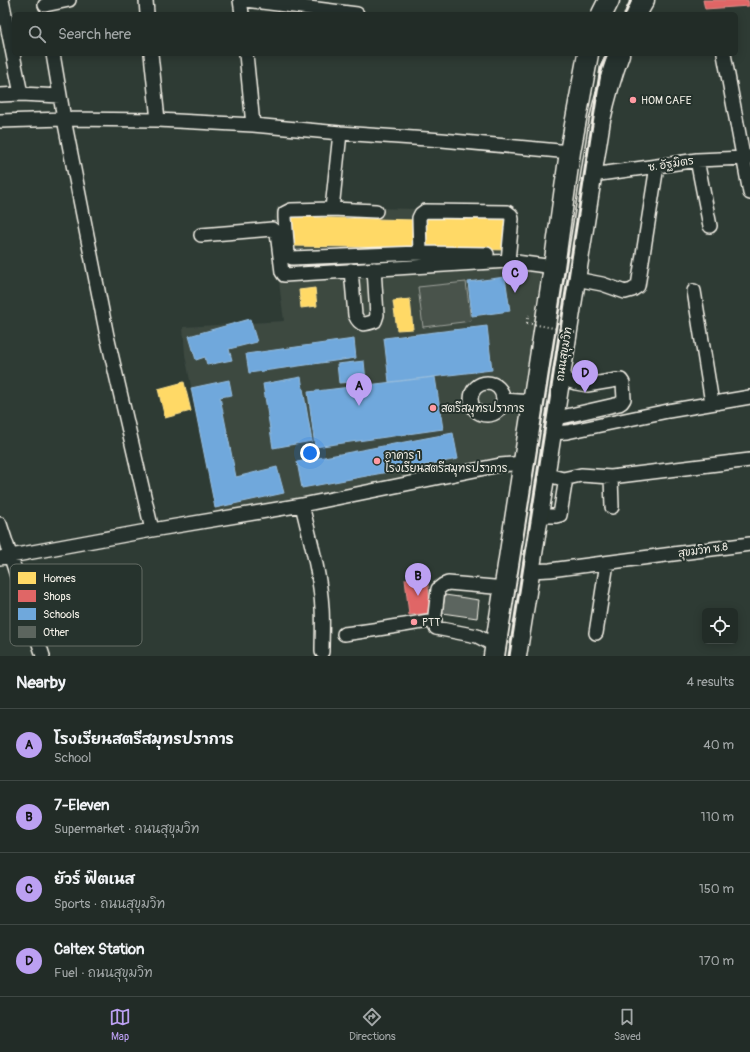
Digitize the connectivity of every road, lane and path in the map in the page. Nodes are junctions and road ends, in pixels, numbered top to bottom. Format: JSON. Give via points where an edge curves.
{"nodes":[{"id":1,"x":2,"y":0,"type":"edge"},
{"id":2,"x":69,"y":0,"type":"edge"},
{"id":3,"x":146,"y":0,"type":"edge"},
{"id":4,"x":240,"y":0,"type":"edge"},
{"id":5,"x":245,"y":0,"type":"edge"},
{"id":6,"x":609,"y":0,"type":"edge"},
{"id":7,"x":644,"y":0,"type":"edge"},
{"id":8,"x":45,"y":6,"type":"edge"},
{"id":9,"x":147,"y":12,"type":"edge"},
{"id":10,"x":242,"y":12,"type":"edge"},
{"id":11,"x":341,"y":12,"type":"edge"},
{"id":12,"x":603,"y":12,"type":"edge"},
{"id":13,"x":637,"y":12,"type":"edge"},
{"id":14,"x":12,"y":49,"type":"edge"},
{"id":15,"x":13,"y":56,"type":"edge"},
{"id":16,"x":53,"y":56,"type":"edge"},
{"id":17,"x":151,"y":56,"type":"edge"},
{"id":18,"x":246,"y":56,"type":"edge"},
{"id":19,"x":588,"y":56,"type":"edge"},
{"id":20,"x":618,"y":56,"type":"edge"},
{"id":21,"x":724,"y":56,"type":"edge"},
{"id":22,"x":21,"y":94,"type":"junction"},
{"id":23,"x":0,"y":95,"type":"edge"},
{"id":24,"x":60,"y":96,"type":"junction"},
{"id":25,"x":64,"y":119,"type":"junction"},
{"id":26,"x":0,"y":120,"type":"edge"},
{"id":27,"x":158,"y":120,"type":"junction"},
{"id":28,"x":252,"y":125,"type":"junction"},
{"id":29,"x":340,"y":133,"type":"junction"},
{"id":30,"x":570,"y":152,"type":"junction"},
{"id":31,"x":747,"y":158,"type":"edge"},
{"id":32,"x":697,"y":160,"type":"junction"},
{"id":33,"x":657,"y":166,"type":"junction"},
{"id":34,"x":592,"y":174,"type":"junction"},
{"id":35,"x":750,"y":193,"type":"edge"},
{"id":36,"x":332,"y":209,"type":"junction"},
{"id":37,"x":376,"y":211,"type":"dead end"},
{"id":38,"x":710,"y":226,"type":"dead end"},
{"id":39,"x":201,"y":234,"type":"dead end"},
{"id":40,"x":420,"y":253,"type":"junction"},
{"id":41,"x":508,"y":258,"type":"junction"},
{"id":42,"x":554,"y":267,"type":"junction"},
{"id":43,"x":374,"y":269,"type":"junction"},
{"id":44,"x":351,"y":270,"type":"junction"},
{"id":45,"x":576,"y":279,"type":"junction"},
{"id":46,"x":694,"y":291,"type":"dead end"},
{"id":47,"x":529,"y":315,"type":"dead end"},
{"id":48,"x":575,"y":332,"type":"dead end"},
{"id":49,"x":575,"y":347,"type":"dead end"},
{"id":50,"x":564,"y":379,"type":"junction"},
{"id":51,"x":750,"y":397,"type":"edge"},
{"id":52,"x":503,"y":400,"type":"dead end"},
{"id":53,"x":533,"y":402,"type":"junction"},
{"id":54,"x":712,"y":403,"type":"junction"},
{"id":55,"x":552,"y":426,"type":"junction"},
{"id":56,"x":750,"y":460,"type":"edge"},
{"id":57,"x":524,"y":463,"type":"junction"},
{"id":58,"x":544,"y":474,"type":"junction"},
{"id":59,"x":611,"y":477,"type":"junction"},
{"id":60,"x":563,"y":479,"type":"junction"},
{"id":61,"x":302,"y":505,"type":"junction"},
{"id":62,"x":612,"y":507,"type":"dead end"},
{"id":63,"x":537,"y":516,"type":"junction"},
{"id":64,"x":0,"y":524,"type":"edge"},
{"id":65,"x":152,"y":530,"type":"junction"},
{"id":66,"x":750,"y":544,"type":"edge"},
{"id":67,"x":5,"y":557,"type":"edge"},
{"id":68,"x":607,"y":562,"type":"junction"},
{"id":69,"x":10,"y":570,"type":"edge"},
{"id":70,"x":529,"y":571,"type":"junction"},
{"id":71,"x":505,"y":588,"type":"junction"},
{"id":72,"x":435,"y":620,"type":"junction"},
{"id":73,"x":596,"y":633,"type":"dead end"},
{"id":74,"x":344,"y":634,"type":"dead end"},
{"id":75,"x":39,"y":646,"type":"edge"},
{"id":76,"x":495,"y":651,"type":"edge"},
{"id":77,"x":322,"y":652,"type":"dead end"},
{"id":78,"x":43,"y":656,"type":"edge"},
{"id":79,"x":516,"y":656,"type":"edge"}],
"edges":[{"from":1,"to":14,"type":"street"},
{"from":2,"to":8,"type":"street"},
{"from":3,"to":9,"type":"street"},
{"from":4,"to":10,"type":"street"},
{"from":5,"to":11,"type":"street"},
{"from":6,"to":12,"type":"highway"},
{"from":7,"to":13,"type":"highway"},
{"from":15,"to":22,"type":"street"},
{"from":16,"to":24,"type":"street"},
{"from":17,"to":27,"type":"street"},
{"from":18,"to":28,"type":"street"},
{"from":19,"to":30,"type":"highway","name":"ถนนสุขุมวิท"},
{"from":20,"to":34,"type":"highway","name":"ถนนสุขุมวิท","via":[[600,120]]},
{"from":21,"to":31,"type":"street"},
{"from":22,"to":23,"type":"street"},
{"from":22,"to":24,"type":"street"},
{"from":24,"to":25,"type":"street"},
{"from":25,"to":26,"type":"street"},
{"from":25,"to":27,"type":"street"},
{"from":25,"to":65,"type":"street","via":[[107,336]]},
{"from":27,"to":28,"type":"street"},
{"from":28,"to":29,"type":"street"},
{"from":29,"to":30,"type":"street"},
{"from":29,"to":36,"type":"street"},
{"from":30,"to":42,"type":"highway","name":"ถนนสุขุมวิท"},
{"from":31,"to":32,"type":"street","name":"ซ. อัฐมิตร"},
{"from":31,"to":35,"type":"street"},
{"from":32,"to":33,"type":"street","name":"ซ. อัฐมิตร"},
{"from":32,"to":38,"type":"street"},
{"from":33,"to":34,"type":"street","name":"ซ. อัฐมิตร"},
{"from":33,"to":45,"type":"street","via":[[638,286],[625,292]]},
{"from":34,"to":45,"type":"highway","name":"ถนนสุขุมวิท"},
{"from":36,"to":37,"type":"street"},
{"from":36,"to":40,"type":"street","via":[[291,210],[285,213],[290,257]]},
{"from":39,"to":44,"type":"street","via":[[272,229],[277,233],[284,275]]},
{"from":40,"to":41,"type":"street"},
{"from":40,"to":41,"type":"street","via":[[419,218],[425,211],[508,212],[512,219]]},
{"from":41,"to":42,"type":"street"},
{"from":41,"to":43,"type":"street"},
{"from":42,"to":53,"type":"highway","name":"ถนนสุขุมวิท"},
{"from":43,"to":44,"type":"street"},
{"from":43,"to":44,"type":"street","via":[[377,315],[375,321],[369,324],[362,324],[355,315]]},
{"from":45,"to":50,"type":"highway","name":"ถนนสุขุมวิท"},
{"from":46,"to":54,"type":"street"},
{"from":47,"to":48,"type":"path","bridge":true,"via":[[527,323]]},
{"from":49,"to":50,"type":"street"},
{"from":50,"to":55,"type":"highway","name":"ถนนสุขุมวิท"},
{"from":50,"to":55,"type":"street","via":[[587,384],[621,380],[624,399],[619,404]]},
{"from":51,"to":54,"type":"street"},
{"from":52,"to":53,"type":"street"},
{"from":53,"to":57,"type":"highway","name":"ถนนสุขุมวิท"},
{"from":54,"to":55,"type":"street","via":[[574,430]]},
{"from":55,"to":58,"type":"highway","name":"ถนนสุขุมวิท"},
{"from":56,"to":59,"type":"street"},
{"from":57,"to":61,"type":"street","via":[[500,465]]},
{"from":57,"to":71,"type":"highway","name":"ถนนสุขุมวิท"},
{"from":58,"to":60,"type":"street"},
{"from":58,"to":63,"type":"highway","name":"ถนนสุขุมวิท"},
{"from":59,"to":60,"type":"street","via":[[581,475]]},
{"from":59,"to":62,"type":"street"},
{"from":60,"to":63,"type":"street","via":[[565,484],[560,514]]},
{"from":61,"to":65,"type":"street"},
{"from":61,"to":77,"type":"street","via":[[320,588]]},
{"from":63,"to":70,"type":"highway","name":"ถนนสุขุมวิท"},
{"from":64,"to":67,"type":"street"},
{"from":65,"to":67,"type":"street"},
{"from":66,"to":68,"type":"street","name":"สุขมวิท ซ.8"},
{"from":67,"to":69,"type":"street"},
{"from":68,"to":70,"type":"street","name":"สุขมวิท ซ.8"},
{"from":68,"to":73,"type":"street"},
{"from":70,"to":79,"type":"highway","name":"ถนนสุขุมวิท"},
{"from":71,"to":72,"type":"street","via":[[448,583],[443,585],[438,589]]},
{"from":71,"to":76,"type":"highway","name":"ถนนสุขุมวิท"},
{"from":72,"to":74,"type":"street"},
{"from":72,"to":76,"type":"street","via":[[436,628],[477,636]]},
{"from":75,"to":78,"type":"street"}]}
